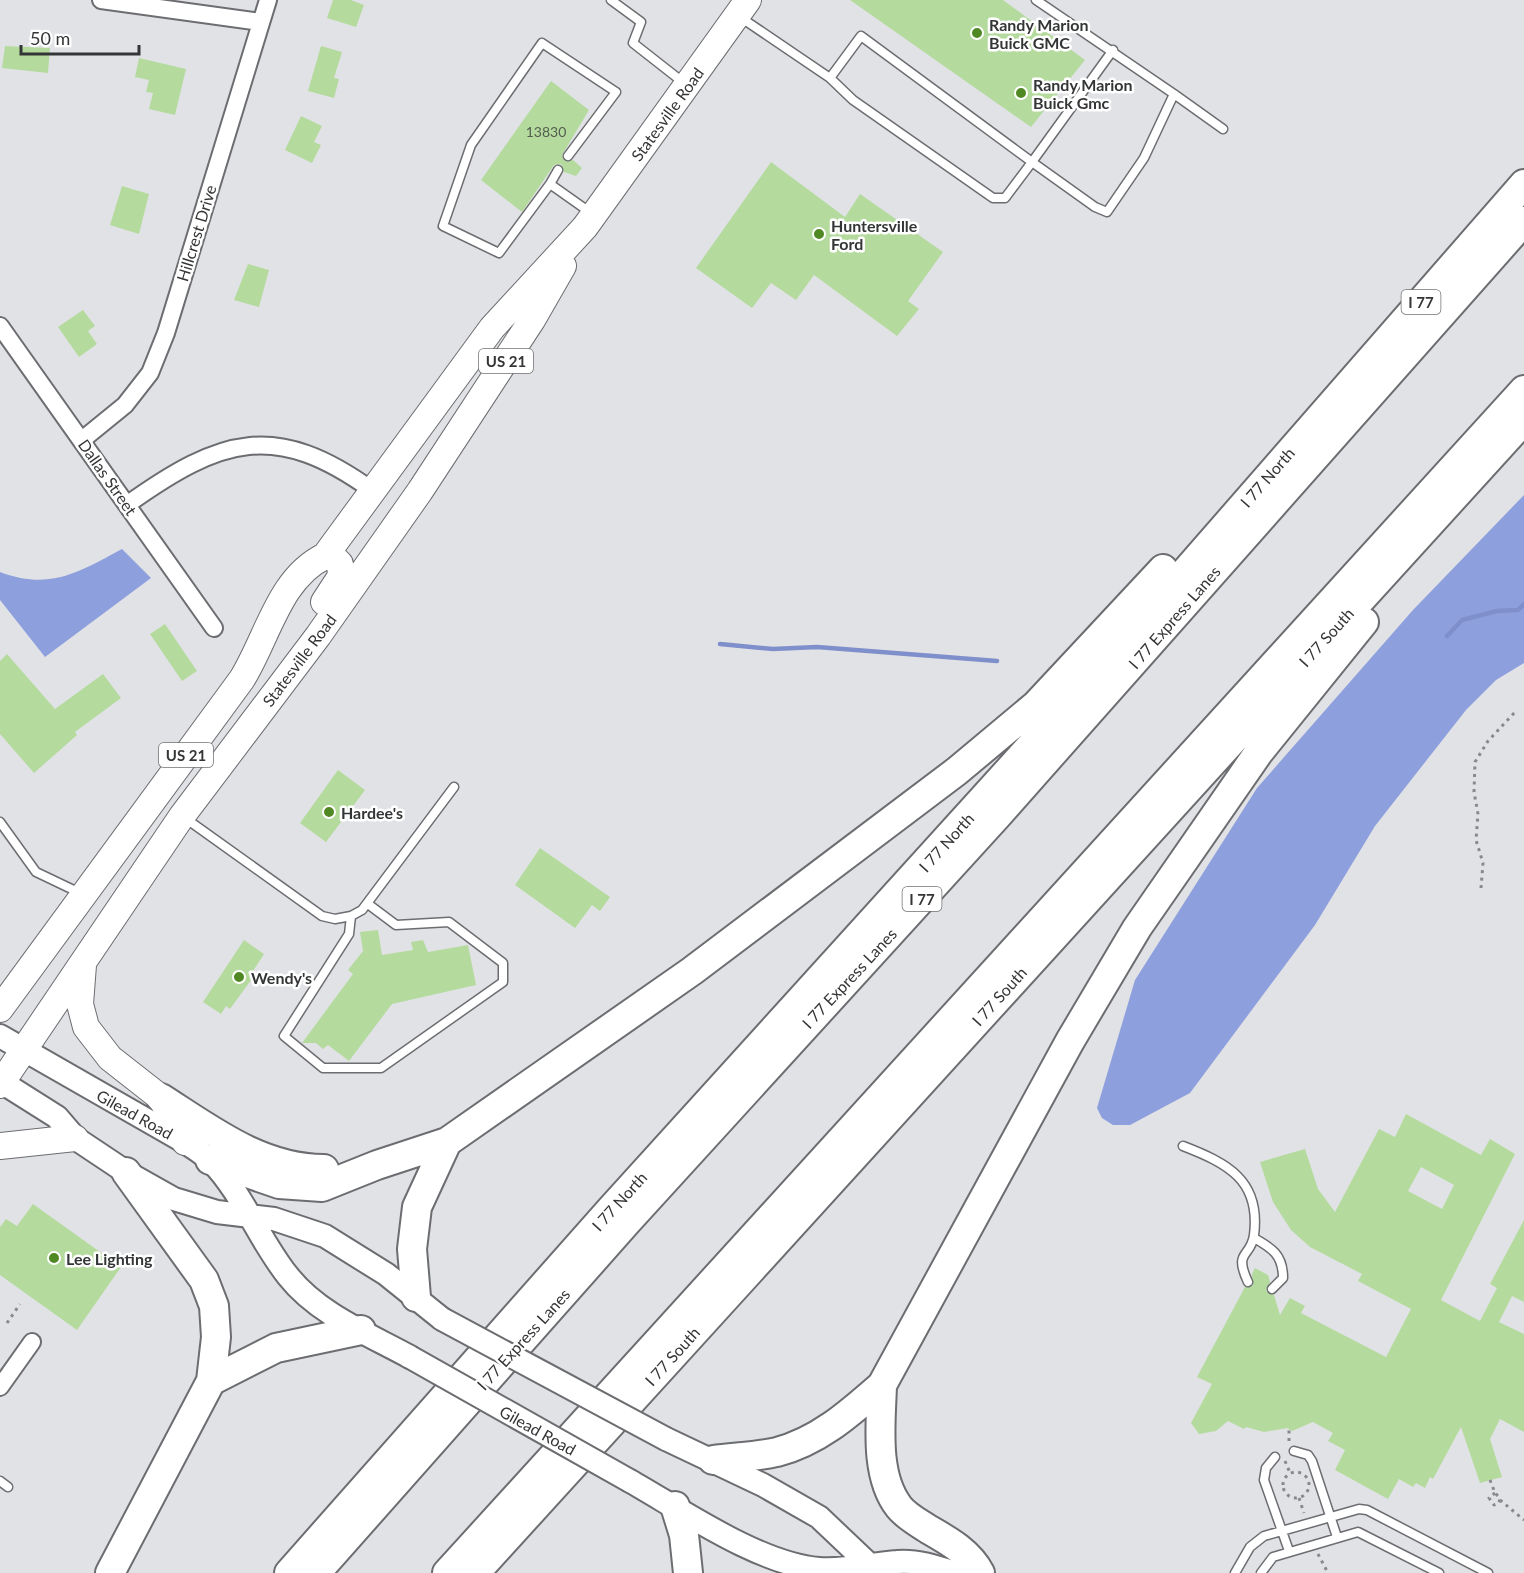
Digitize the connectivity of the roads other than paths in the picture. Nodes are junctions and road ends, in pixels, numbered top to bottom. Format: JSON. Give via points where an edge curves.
{"nodes":[{"id":1,"x":101,"y":0,"type":"edge"},
{"id":2,"x":268,"y":0,"type":"edge"},
{"id":3,"x":611,"y":0,"type":"edge"},
{"id":4,"x":1036,"y":0,"type":"edge"},
{"id":5,"x":743,"y":7,"type":"edge"},
{"id":6,"x":261,"y":22,"type":"junction"},
{"id":7,"x":1113,"y":51,"type":"junction"},
{"id":8,"x":830,"y":78,"type":"junction"},
{"id":9,"x":687,"y":85,"type":"junction"},
{"id":10,"x":1174,"y":94,"type":"junction"},
{"id":11,"x":1223,"y":129,"type":"dead end"},
{"id":12,"x":568,"y":156,"type":"dead end"},
{"id":13,"x":1032,"y":162,"type":"junction"},
{"id":14,"x":558,"y":170,"type":"dead end"},
{"id":15,"x":550,"y":184,"type":"junction"},
{"id":16,"x":1524,"y":184,"type":"edge"},
{"id":17,"x":590,"y":221,"type":"junction"},
{"id":18,"x":1524,"y":221,"type":"edge"},
{"id":19,"x":0,"y":326,"type":"edge"},
{"id":20,"x":1524,"y":390,"type":"edge"},
{"id":21,"x":1317,"y":419,"type":"junction"},
{"id":22,"x":1524,"y":420,"type":"edge"},
{"id":23,"x":1524,"y":425,"type":"edge"},
{"id":24,"x":82,"y":440,"type":"junction"},
{"id":25,"x":373,"y":491,"type":"junction"},
{"id":26,"x":128,"y":504,"type":"junction"},
{"id":27,"x":325,"y":556,"type":"junction"},
{"id":28,"x":214,"y":628,"type":"dead end"},
{"id":29,"x":318,"y":636,"type":"junction"},
{"id":30,"x":454,"y":787,"type":"dead end"},
{"id":31,"x":182,"y":816,"type":"junction"},
{"id":32,"x":0,"y":822,"type":"edge"},
{"id":33,"x":83,"y":895,"type":"junction"},
{"id":34,"x":368,"y":904,"type":"junction"},
{"id":35,"x":351,"y":916,"type":"junction"},
{"id":36,"x":39,"y":954,"type":"junction"},
{"id":37,"x":83,"y":965,"type":"junction"},
{"id":38,"x":0,"y":975,"type":"edge"},
{"id":39,"x":0,"y":1009,"type":"edge"},
{"id":40,"x":0,"y":1036,"type":"edge"},
{"id":41,"x":24,"y":1051,"type":"junction"},
{"id":42,"x":1,"y":1083,"type":"edge"},
{"id":43,"x":160,"y":1098,"type":"junction"},
{"id":44,"x":75,"y":1138,"type":"junction"},
{"id":45,"x":185,"y":1142,"type":"junction"},
{"id":46,"x":447,"y":1142,"type":"junction"},
{"id":47,"x":0,"y":1146,"type":"edge"},
{"id":48,"x":1183,"y":1146,"type":"dead end"},
{"id":49,"x":210,"y":1160,"type":"junction"},
{"id":50,"x":377,"y":1165,"type":"junction"},
{"id":51,"x":126,"y":1172,"type":"junction"},
{"id":52,"x":248,"y":1217,"type":"junction"},
{"id":53,"x":1254,"y":1238,"type":"junction"},
{"id":54,"x":1248,"y":1282,"type":"dead end"},
{"id":55,"x":1272,"y":1289,"type":"dead end"},
{"id":56,"x":416,"y":1297,"type":"junction"},
{"id":57,"x":362,"y":1330,"type":"junction"},
{"id":58,"x":32,"y":1342,"type":"dead end"},
{"id":59,"x":211,"y":1381,"type":"junction"},
{"id":60,"x":882,"y":1384,"type":"junction"},
{"id":61,"x":0,"y":1387,"type":"edge"},
{"id":62,"x":1294,"y":1451,"type":"dead end"},
{"id":63,"x":1275,"y":1456,"type":"dead end"},
{"id":64,"x":712,"y":1460,"type":"junction"},
{"id":65,"x":675,"y":1506,"type":"junction"},
{"id":66,"x":1331,"y":1515,"type":"junction"},
{"id":67,"x":1281,"y":1531,"type":"junction"},
{"id":68,"x":1337,"y":1537,"type":"junction"},
{"id":69,"x":1289,"y":1551,"type":"junction"},
{"id":70,"x":874,"y":1569,"type":"edge"},
{"id":71,"x":110,"y":1573,"type":"edge"},
{"id":72,"x":289,"y":1573,"type":"edge"},
{"id":73,"x":316,"y":1573,"type":"edge"},
{"id":74,"x":447,"y":1573,"type":"edge"},
{"id":75,"x":474,"y":1573,"type":"edge"},
{"id":76,"x":688,"y":1573,"type":"edge"},
{"id":77,"x":955,"y":1573,"type":"edge"},
{"id":78,"x":980,"y":1573,"type":"edge"},
{"id":79,"x":1235,"y":1573,"type":"edge"},
{"id":80,"x":1261,"y":1573,"type":"edge"},
{"id":81,"x":1439,"y":1573,"type":"edge"},
{"id":82,"x":1488,"y":1573,"type":"edge"}],
"edges":[{"from":1,"to":6,"type":"street"},
{"from":2,"to":6,"type":"street","name":"Hillcrest Drive"},
{"from":3,"to":9,"type":"lane","via":[[641,22],[633,43]]},
{"from":4,"to":7,"type":"lane"},
{"from":5,"to":8,"type":"lane"},
{"from":5,"to":9,"type":"main road","name":"Statesville Road","number":"US 21"},
{"from":6,"to":24,"type":"street","name":"Hillcrest Drive","via":[[166,333],[150,373],[125,405]]},
{"from":7,"to":10,"type":"lane"},
{"from":7,"to":13,"type":"lane"},
{"from":8,"to":13,"type":"lane","via":[[853,100],[993,198],[1005,198]]},
{"from":8,"to":13,"type":"lane","via":[[861,36]]},
{"from":9,"to":17,"type":"main road","name":"Statesville Road","number":"US 21"},
{"from":10,"to":11,"type":"lane"},
{"from":10,"to":13,"type":"lane","via":[[1144,158],[1107,212]]},
{"from":12,"to":15,"type":"lane","via":[[616,92],[542,42],[471,144],[443,226],[499,253]]},
{"from":14,"to":15,"type":"lane"},
{"from":15,"to":17,"type":"lane"},
{"from":16,"to":21,"type":"highway","name":"I 77 North","number":"I 77"},
{"from":17,"to":25,"type":"main road","name":"Statesville Road","number":"US 21","via":[[492,328]]},
{"from":17,"to":29,"type":"main road","name":"Statesville Road","number":"US 21","via":[[532,321]]},
{"from":18,"to":73,"type":"highway","name":"I 77 Express Lanes","number":"I 77","via":[[1012,799],[634,1214]]},
{"from":19,"to":24,"type":"street","name":"Dallas Street"},
{"from":20,"to":74,"type":"highway"},
{"from":21,"to":46,"type":"highway","via":[[1273,452],[1036,705],[996,740],[692,971]]},
{"from":21,"to":72,"type":"highway","name":"I 77 North","number":"I 77","via":[[1074,699],[611,1209]]},
{"from":22,"to":75,"type":"highway","name":"I 77 South"},
{"from":23,"to":60,"type":"highway","via":[[1259,752],[1175,869],[1103,981]]},
{"from":24,"to":26,"type":"street","name":"Dallas Street"},
{"from":25,"to":26,"type":"street","via":[[330,462],[296,448],[262,444],[227,449],[198,459]]},
{"from":25,"to":27,"type":"main road","name":"Statesville Road","number":"US 21"},
{"from":26,"to":28,"type":"street","name":"Dallas Street"},
{"from":27,"to":29,"type":"main road","via":[[340,564],[341,576],[311,617],[309,624]]},
{"from":27,"to":33,"type":"main road","name":"Statesville Road","number":"US 21","via":[[305,567],[287,588],[242,679]]},
{"from":29,"to":31,"type":"main road","name":"Statesville Road","number":"US 21"},
{"from":30,"to":34,"type":"lane"},
{"from":31,"to":35,"type":"lane","via":[[322,916]]},
{"from":31,"to":37,"type":"main road","name":"Statesville Road","number":"US 21"},
{"from":32,"to":33,"type":"lane","via":[[36,872]]},
{"from":33,"to":36,"type":"main road","name":"Statesville Road","number":"US 21"},
{"from":34,"to":35,"type":"lane"},
{"from":34,"to":35,"type":"lane","via":[[396,926],[449,922],[504,963],[503,982],[381,1068],[323,1068],[284,1036],[349,934]]},
{"from":36,"to":38,"type":"main road"},
{"from":36,"to":39,"type":"main road","name":"Statesville Road","number":"US 21"},
{"from":37,"to":41,"type":"main road","name":"Statesville Road","number":"US 21"},
{"from":37,"to":43,"type":"main road","via":[[80,1004],[86,1027],[110,1058]]},
{"from":40,"to":41,"type":"main road","name":"Gilead Road"},
{"from":41,"to":42,"type":"main road","name":"Statesville Road","number":"US 21"},
{"from":41,"to":45,"type":"main road","name":"Gilead Road"},
{"from":42,"to":44,"type":"main road","via":[[57,1117]]},
{"from":43,"to":45,"type":"main road"},
{"from":43,"to":50,"type":"highway","via":[[216,1134],[271,1161],[321,1169]]},
{"from":44,"to":47,"type":"main road"},
{"from":44,"to":51,"type":"main road"},
{"from":45,"to":49,"type":"main road","name":"Gilead Road"},
{"from":46,"to":50,"type":"highway"},
{"from":46,"to":56,"type":"highway","via":[[417,1207],[412,1249]]},
{"from":48,"to":53,"type":"lane","via":[[1220,1160],[1234,1170],[1246,1188],[1253,1210]]},
{"from":49,"to":50,"type":"highway","via":[[279,1184],[303,1188],[322,1188]]},
{"from":49,"to":52,"type":"main road","name":"Gilead Road"},
{"from":51,"to":52,"type":"main road","via":[[189,1205]]},
{"from":51,"to":59,"type":"highway","via":[[210,1291],[215,1322]]},
{"from":52,"to":56,"type":"main road","via":[[274,1219],[325,1236],[362,1257]]},
{"from":52,"to":57,"type":"main road","name":"Gilead Road","via":[[304,1293]]},
{"from":53,"to":54,"type":"lane","via":[[1240,1266]]},
{"from":53,"to":55,"type":"lane","via":[[1274,1249],[1283,1265],[1283,1278]]},
{"from":56,"to":64,"type":"main road","bridge":true,"via":[[442,1319]]},
{"from":57,"to":59,"type":"highway","via":[[276,1348]]},
{"from":57,"to":65,"type":"main road","name":"Gilead Road","bridge":true},
{"from":58,"to":61,"type":"street"},
{"from":59,"to":71,"type":"highway"},
{"from":60,"to":64,"type":"highway","via":[[841,1421],[806,1442],[777,1452]]},
{"from":60,"to":78,"type":"highway","via":[[881,1447],[887,1481],[898,1507],[974,1560]]},
{"from":62,"to":66,"type":"lane","via":[[1308,1455],[1312,1461]]},
{"from":63,"to":67,"type":"lane","via":[[1266,1468],[1264,1480]]},
{"from":64,"to":70,"type":"main road","via":[[819,1517]]},
{"from":65,"to":70,"type":"main road","name":"Gilead Road","via":[[777,1559],[821,1569]]},
{"from":65,"to":76,"type":"highway","via":[[684,1535]]},
{"from":66,"to":67,"type":"lane"},
{"from":66,"to":68,"type":"lane"},
{"from":66,"to":82,"type":"lane","via":[[1366,1510]]},
{"from":67,"to":69,"type":"lane"},
{"from":67,"to":79,"type":"lane","via":[[1264,1536],[1250,1547]]},
{"from":68,"to":69,"type":"lane"},
{"from":68,"to":81,"type":"lane","via":[[1364,1533]]},
{"from":69,"to":80,"type":"lane","via":[[1269,1560]]},
{"from":70,"to":77,"type":"main road","name":"Gilead Road","via":[[899,1562]]}]}
